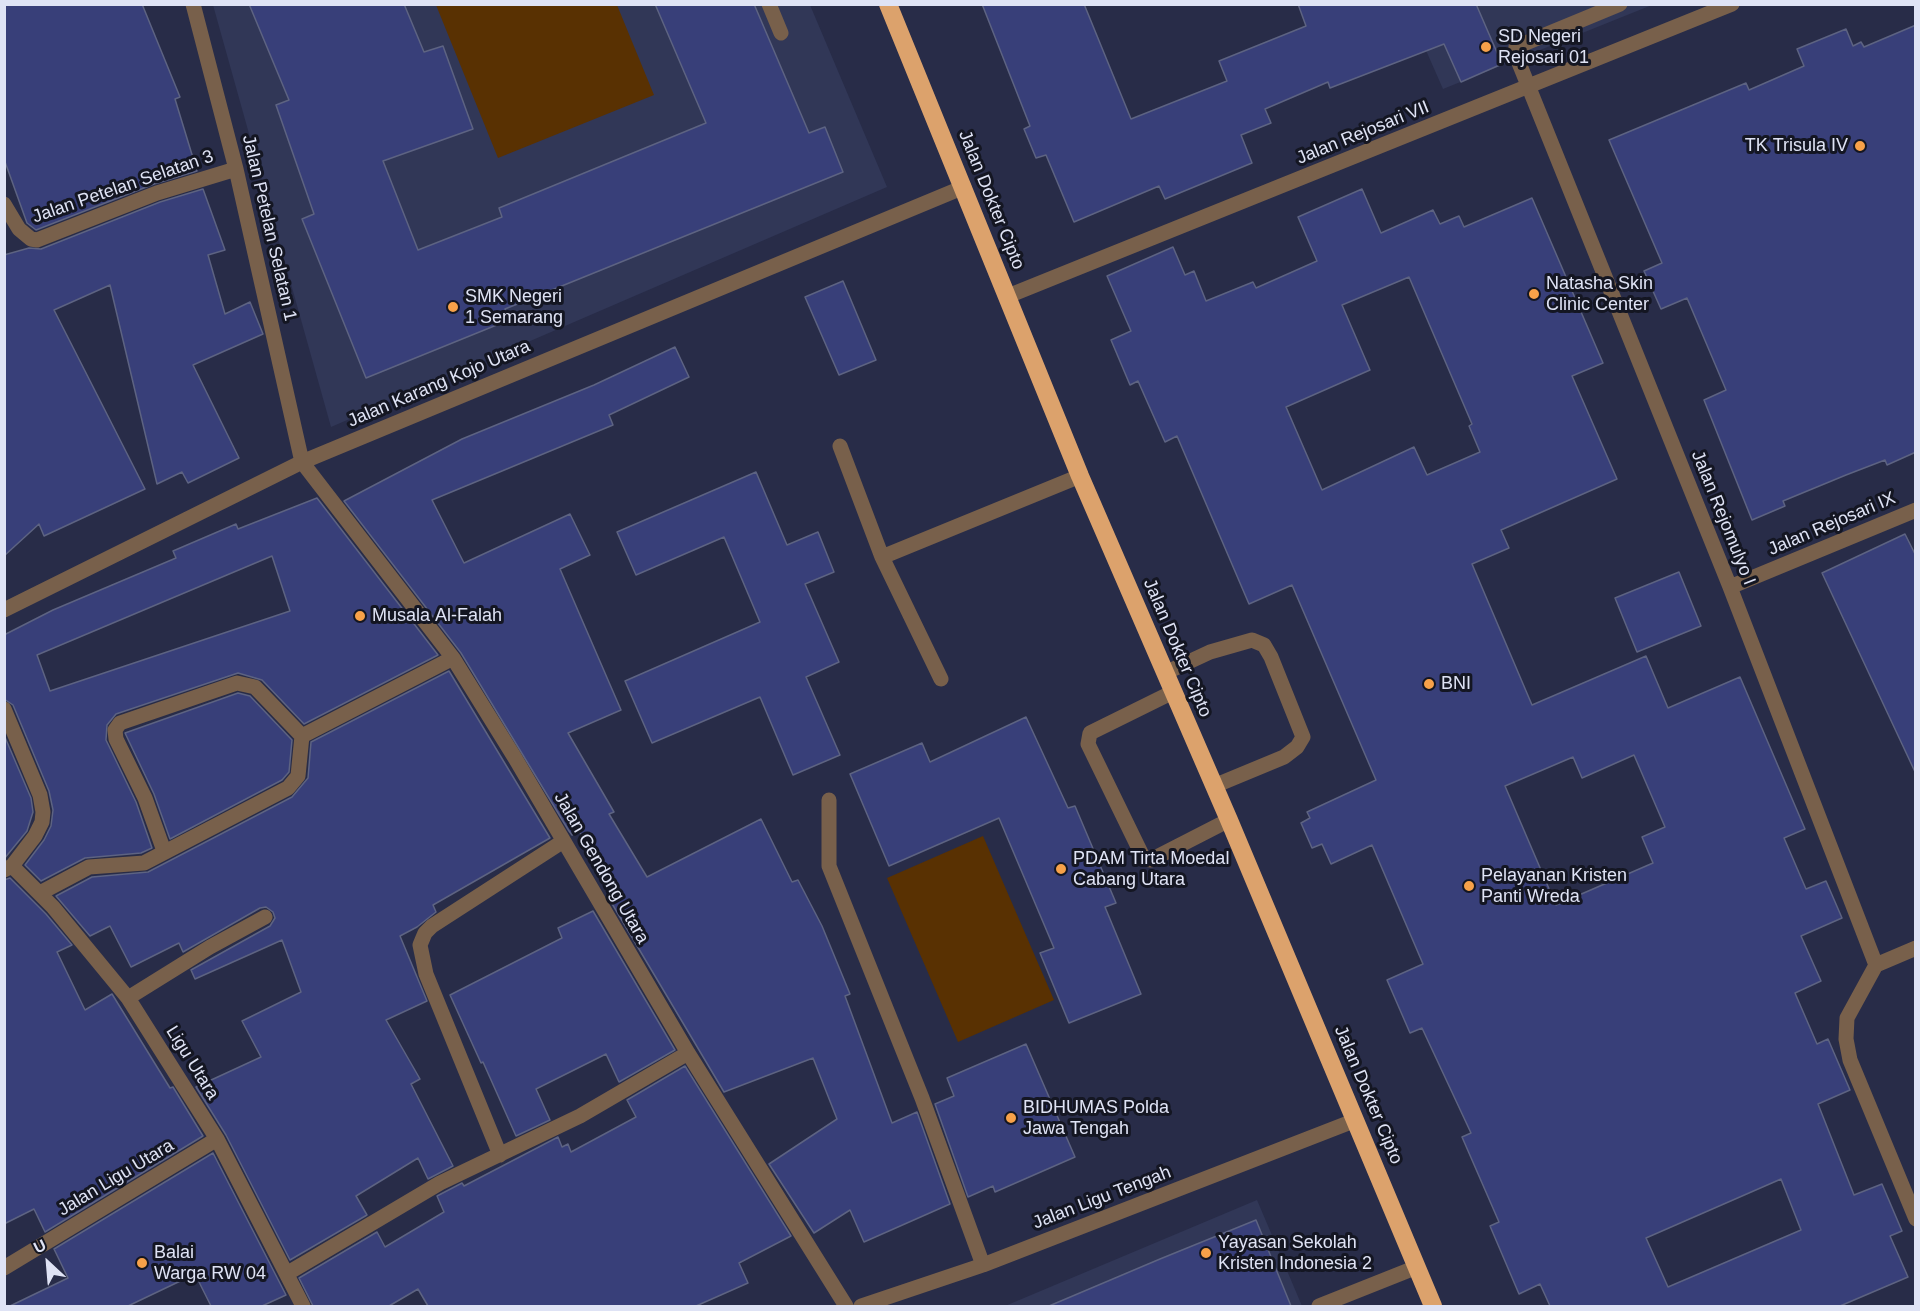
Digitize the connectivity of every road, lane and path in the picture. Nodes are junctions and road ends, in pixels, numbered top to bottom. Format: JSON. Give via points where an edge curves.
{"nodes":[{"id":1,"x":193,"y":4,"type":"edge"},
{"id":2,"x":769,"y":4,"type":"edge"},
{"id":3,"x":888,"y":4,"type":"edge"},
{"id":4,"x":1620,"y":4,"type":"edge"},
{"id":5,"x":1690,"y":4,"type":"edge"},
{"id":6,"x":1732,"y":4,"type":"edge"},
{"id":7,"x":1698,"y":18,"type":"junction"},
{"id":8,"x":781,"y":33,"type":"dead end"},
{"id":9,"x":1530,"y":88,"type":"junction"},
{"id":10,"x":236,"y":169,"type":"junction"},
{"id":11,"x":964,"y":187,"type":"junction"},
{"id":12,"x":4,"y":204,"type":"edge"},
{"id":13,"x":1008,"y":296,"type":"junction"},
{"id":14,"x":840,"y":446,"type":"dead end"},
{"id":15,"x":302,"y":462,"type":"junction"},
{"id":16,"x":1080,"y":476,"type":"junction"},
{"id":17,"x":1916,"y":510,"type":"edge"},
{"id":18,"x":882,"y":557,"type":"junction"},
{"id":19,"x":1730,"y":587,"type":"junction"},
{"id":20,"x":4,"y":610,"type":"edge"},
{"id":21,"x":453,"y":658,"type":"junction"},
{"id":22,"x":1165,"y":673,"type":"junction"},
{"id":23,"x":941,"y":679,"type":"dead end"},
{"id":24,"x":1173,"y":692,"type":"junction"},
{"id":25,"x":4,"y":709,"type":"edge"},
{"id":26,"x":302,"y":736,"type":"junction"},
{"id":27,"x":1214,"y":786,"type":"junction"},
{"id":28,"x":829,"y":800,"type":"dead end"},
{"id":29,"x":1229,"y":820,"type":"junction"},
{"id":30,"x":562,"y":842,"type":"junction"},
{"id":31,"x":164,"y":851,"type":"junction"},
{"id":32,"x":8,"y":868,"type":"edge"},
{"id":33,"x":40,"y":893,"type":"junction"},
{"id":34,"x":265,"y":917,"type":"dead end"},
{"id":35,"x":1916,"y":948,"type":"edge"},
{"id":36,"x":1876,"y":965,"type":"junction"},
{"id":37,"x":128,"y":998,"type":"junction"},
{"id":38,"x":688,"y":1053,"type":"junction"},
{"id":39,"x":1356,"y":1120,"type":"junction"},
{"id":40,"x":217,"y":1139,"type":"junction"},
{"id":41,"x":500,"y":1155,"type":"junction"},
{"id":42,"x":1916,"y":1219,"type":"edge"},
{"id":43,"x":983,"y":1265,"type":"junction"},
{"id":44,"x":1417,"y":1267,"type":"junction"},
{"id":45,"x":4,"y":1268,"type":"edge"},
{"id":46,"x":288,"y":1273,"type":"junction"},
{"id":47,"x":303,"y":1306,"type":"edge"},
{"id":48,"x":846,"y":1306,"type":"edge"},
{"id":49,"x":861,"y":1306,"type":"edge"},
{"id":50,"x":1319,"y":1306,"type":"edge"},
{"id":51,"x":1433,"y":1306,"type":"edge"}],
"edges":[{"from":1,"to":10,"type":"street","name":"Jalan Petelan Selatan 1"},
{"from":2,"to":8,"type":"street"},
{"from":3,"to":11,"type":"highway","name":"Jalan Dokter Cipto"},
{"from":4,"to":9,"type":"street","name":"Jalan Rejomulyo I","via":[[1516,48]]},
{"from":5,"to":7,"type":"street"},
{"from":6,"to":7,"type":"street","name":"Jalan Rejosari VII"},
{"from":7,"to":9,"type":"street","name":"Jalan Rejosari VII"},
{"from":9,"to":13,"type":"street","name":"Jalan Rejosari VII"},
{"from":9,"to":19,"type":"street","name":"Jalan Rejomulyo I"},
{"from":10,"to":12,"type":"street","name":"Jalan Petelan Selatan 3","via":[[157,193],[37,240],[19,229]]},
{"from":10,"to":15,"type":"street","name":"Jalan Petelan Selatan 1"},
{"from":11,"to":13,"type":"highway","name":"Jalan Dokter Cipto"},
{"from":11,"to":15,"type":"street","name":"Jalan Karang Kojo Utara"},
{"from":13,"to":16,"type":"highway","name":"Jalan Dokter Cipto"},
{"from":14,"to":18,"type":"street"},
{"from":15,"to":20,"type":"street","name":"Jalan Karang Kojo Utara"},
{"from":15,"to":21,"type":"street","name":"Jalan Gendong Utara"},
{"from":16,"to":18,"type":"street"},
{"from":16,"to":22,"type":"highway","name":"Jalan Dokter Cipto"},
{"from":17,"to":19,"type":"street","name":"Jalan Rejosari IX"},
{"from":18,"to":23,"type":"street"},
{"from":19,"to":36,"type":"street","name":"Jalan Rejomulyo I"},
{"from":21,"to":26,"type":"street"},
{"from":21,"to":30,"type":"street","name":"Jalan Gendong Utara"},
{"from":22,"to":24,"type":"highway","name":"Jalan Dokter Cipto"},
{"from":22,"to":27,"type":"street","via":[[1210,652],[1252,640],[1264,645],[1271,657],[1303,737],[1284,756]]},
{"from":24,"to":27,"type":"highway","name":"Jalan Dokter Cipto"},
{"from":24,"to":29,"type":"street","via":[[1090,733],[1088,744],[1144,859],[1151,860]]},
{"from":25,"to":32,"type":"street","via":[[40,795],[43,812],[35,836]]},
{"from":26,"to":31,"type":"street","via":[[298,776],[288,788]]},
{"from":26,"to":31,"type":"street","via":[[255,687],[237,683],[120,723],[115,730],[116,739],[145,798]]},
{"from":27,"to":29,"type":"highway","name":"Jalan Dokter Cipto"},
{"from":28,"to":43,"type":"street","via":[[829,866],[922,1098]]},
{"from":29,"to":39,"type":"highway","name":"Jalan Dokter Cipto"},
{"from":30,"to":38,"type":"street","name":"Jalan Gendong Utara"},
{"from":30,"to":41,"type":"street","via":[[432,926],[420,945],[426,974]]},
{"from":31,"to":33,"type":"street","via":[[137,866],[88,867]]},
{"from":32,"to":33,"type":"street","name":"Ligu Utara"},
{"from":33,"to":37,"type":"street","name":"Ligu Utara"},
{"from":34,"to":37,"type":"street"},
{"from":35,"to":36,"type":"street"},
{"from":36,"to":42,"type":"street","via":[[1847,1018],[1846,1039],[1850,1060]]},
{"from":37,"to":40,"type":"street","name":"Ligu Utara"},
{"from":38,"to":41,"type":"street","via":[[580,1116]]},
{"from":38,"to":48,"type":"street","name":"Jalan Gendong Utara"},
{"from":39,"to":43,"type":"street","name":"Jalan Ligu Tengah"},
{"from":39,"to":44,"type":"highway","name":"Jalan Dokter Cipto"},
{"from":40,"to":45,"type":"street","name":"Jalan Ligu Utara"},
{"from":40,"to":46,"type":"street","name":"Ligu Utara"},
{"from":41,"to":46,"type":"street","via":[[440,1184]]},
{"from":43,"to":49,"type":"street","name":"Jalan Ligu Tengah"},
{"from":44,"to":50,"type":"street"},
{"from":44,"to":51,"type":"highway","name":"Jalan Dokter Cipto"},
{"from":46,"to":47,"type":"street","name":"Ligu Utara"}]}
